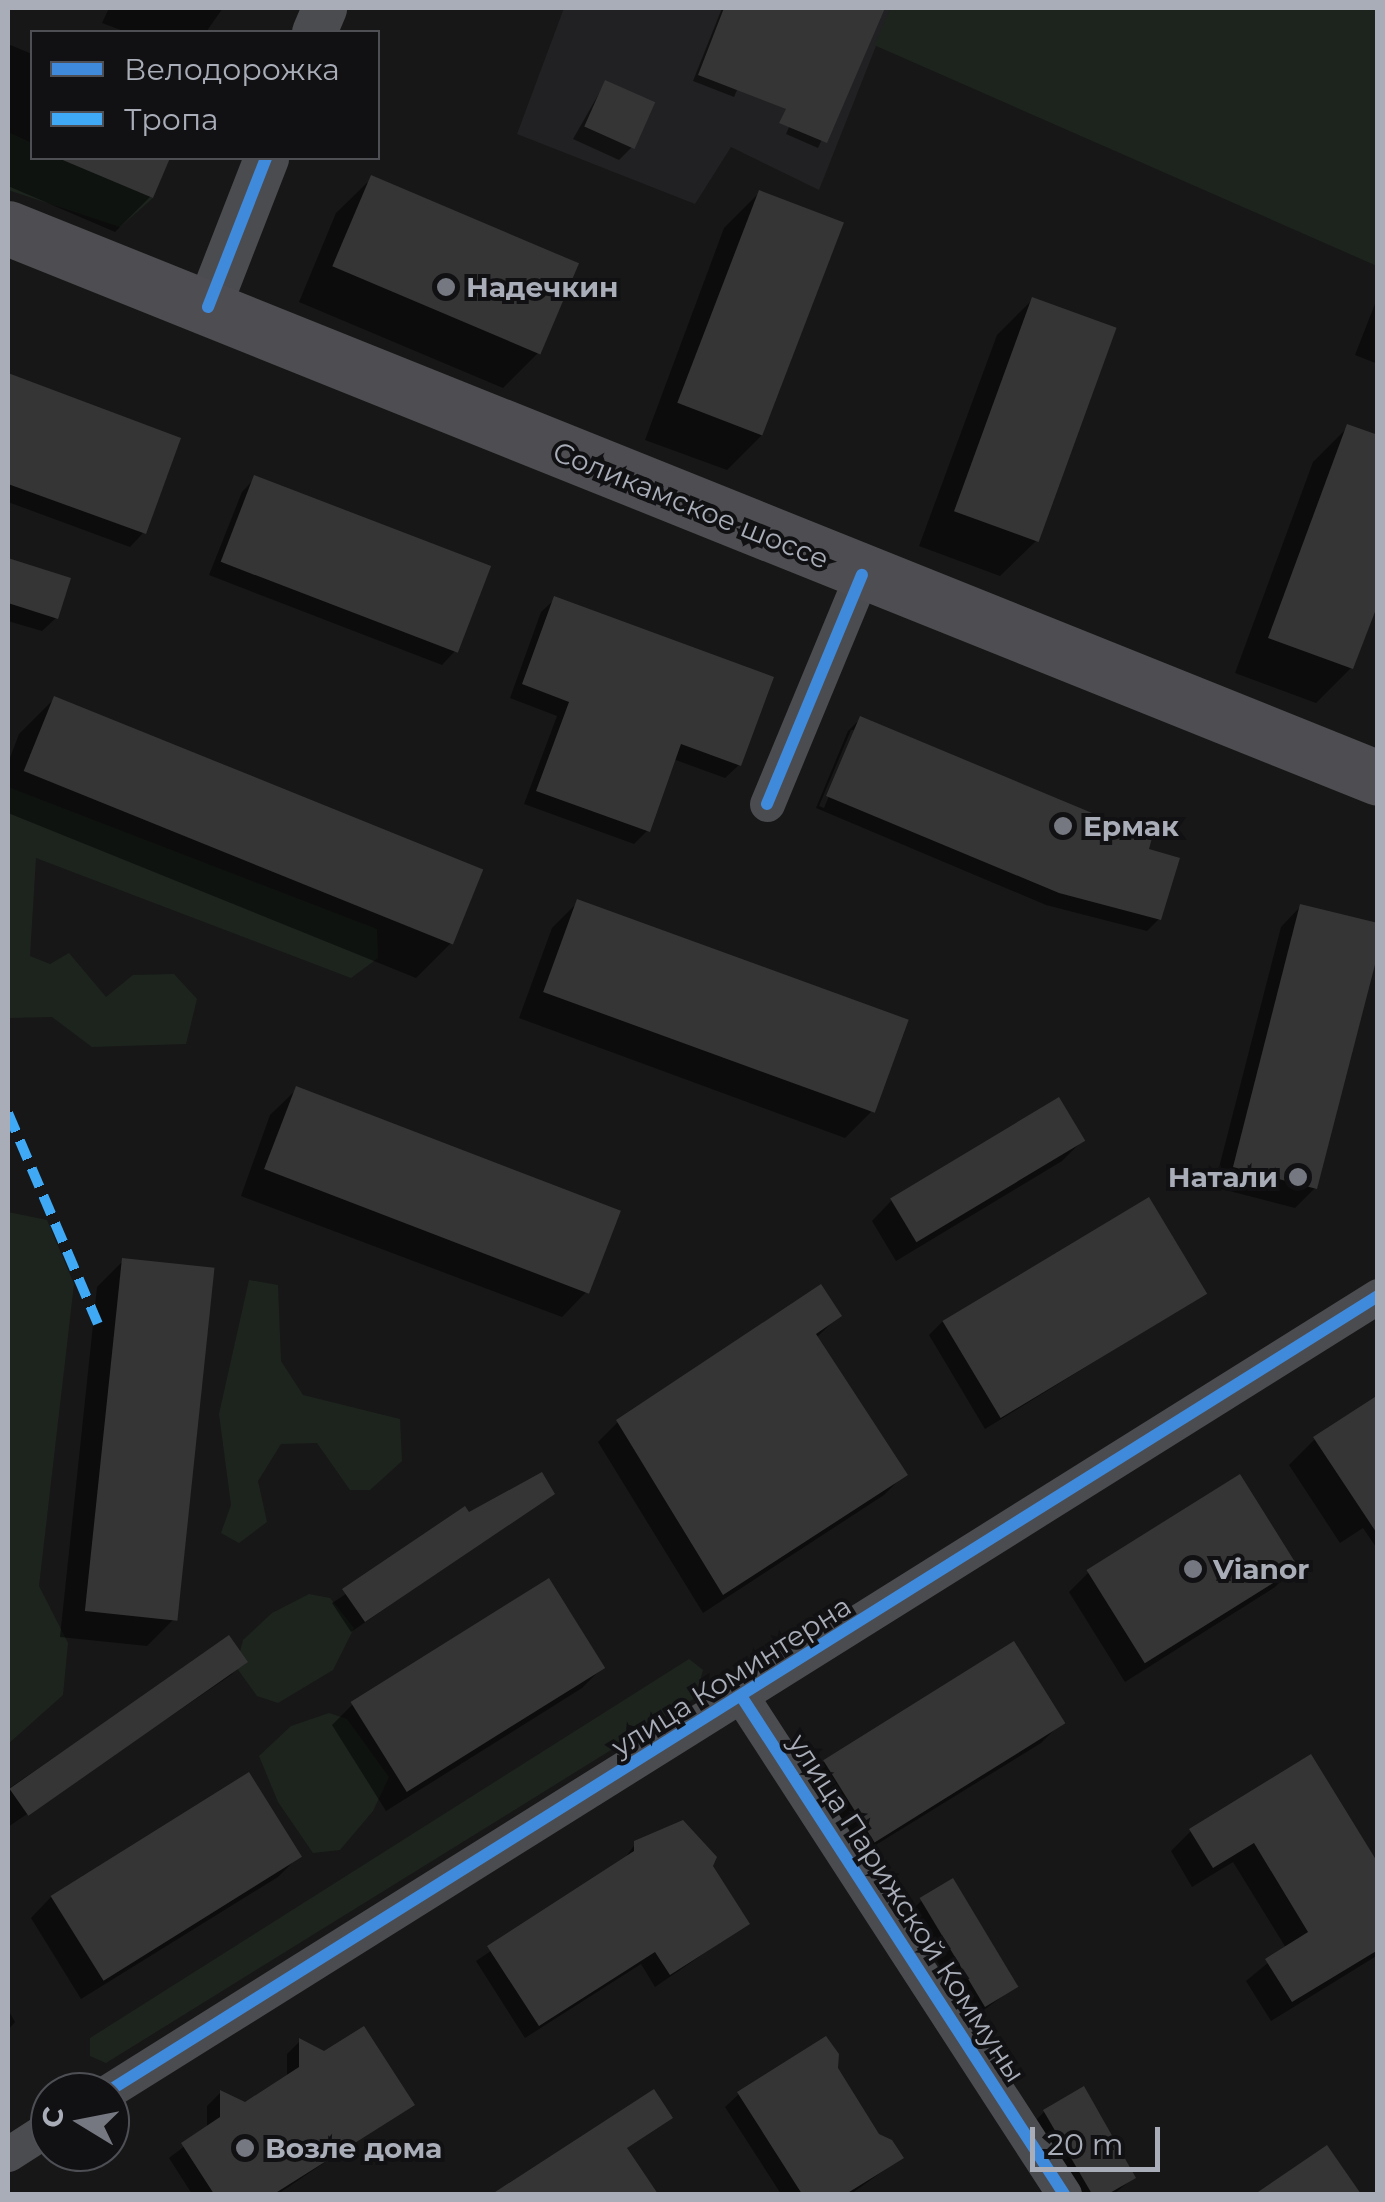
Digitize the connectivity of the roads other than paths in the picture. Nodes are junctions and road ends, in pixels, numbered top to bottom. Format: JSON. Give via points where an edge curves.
{"nodes":[{"id":1,"x":265,"y":160,"type":"edge"},
{"id":2,"x":8,"y":228,"type":"edge"},
{"id":3,"x":208,"y":307,"type":"junction"},
{"id":4,"x":862,"y":575,"type":"junction"},
{"id":5,"x":1378,"y":778,"type":"edge"},
{"id":6,"x":767,"y":804,"type":"dead end"},
{"id":7,"x":1378,"y":1296,"type":"edge"},
{"id":8,"x":742,"y":1699,"type":"junction"},
{"id":9,"x":130,"y":2077,"type":"edge"},
{"id":10,"x":30,"y":2140,"type":"edge"},
{"id":11,"x":8,"y":2154,"type":"edge"},
{"id":12,"x":1064,"y":2194,"type":"edge"}],
"edges":[{"from":1,"to":3,"type":"street"},
{"from":2,"to":3,"type":"highway","name":"Соликамское шоссе"},
{"from":3,"to":4,"type":"highway","name":"Соликамское шоссе"},
{"from":4,"to":5,"type":"highway","name":"Соликамское шоссе"},
{"from":4,"to":6,"type":"street"},
{"from":7,"to":8,"type":"street","name":"улица Коминтерна"},
{"from":8,"to":9,"type":"street","name":"улица Коминтерна"},
{"from":8,"to":12,"type":"street","name":"улица Парижской Коммуны"},
{"from":10,"to":11,"type":"street"}]}
